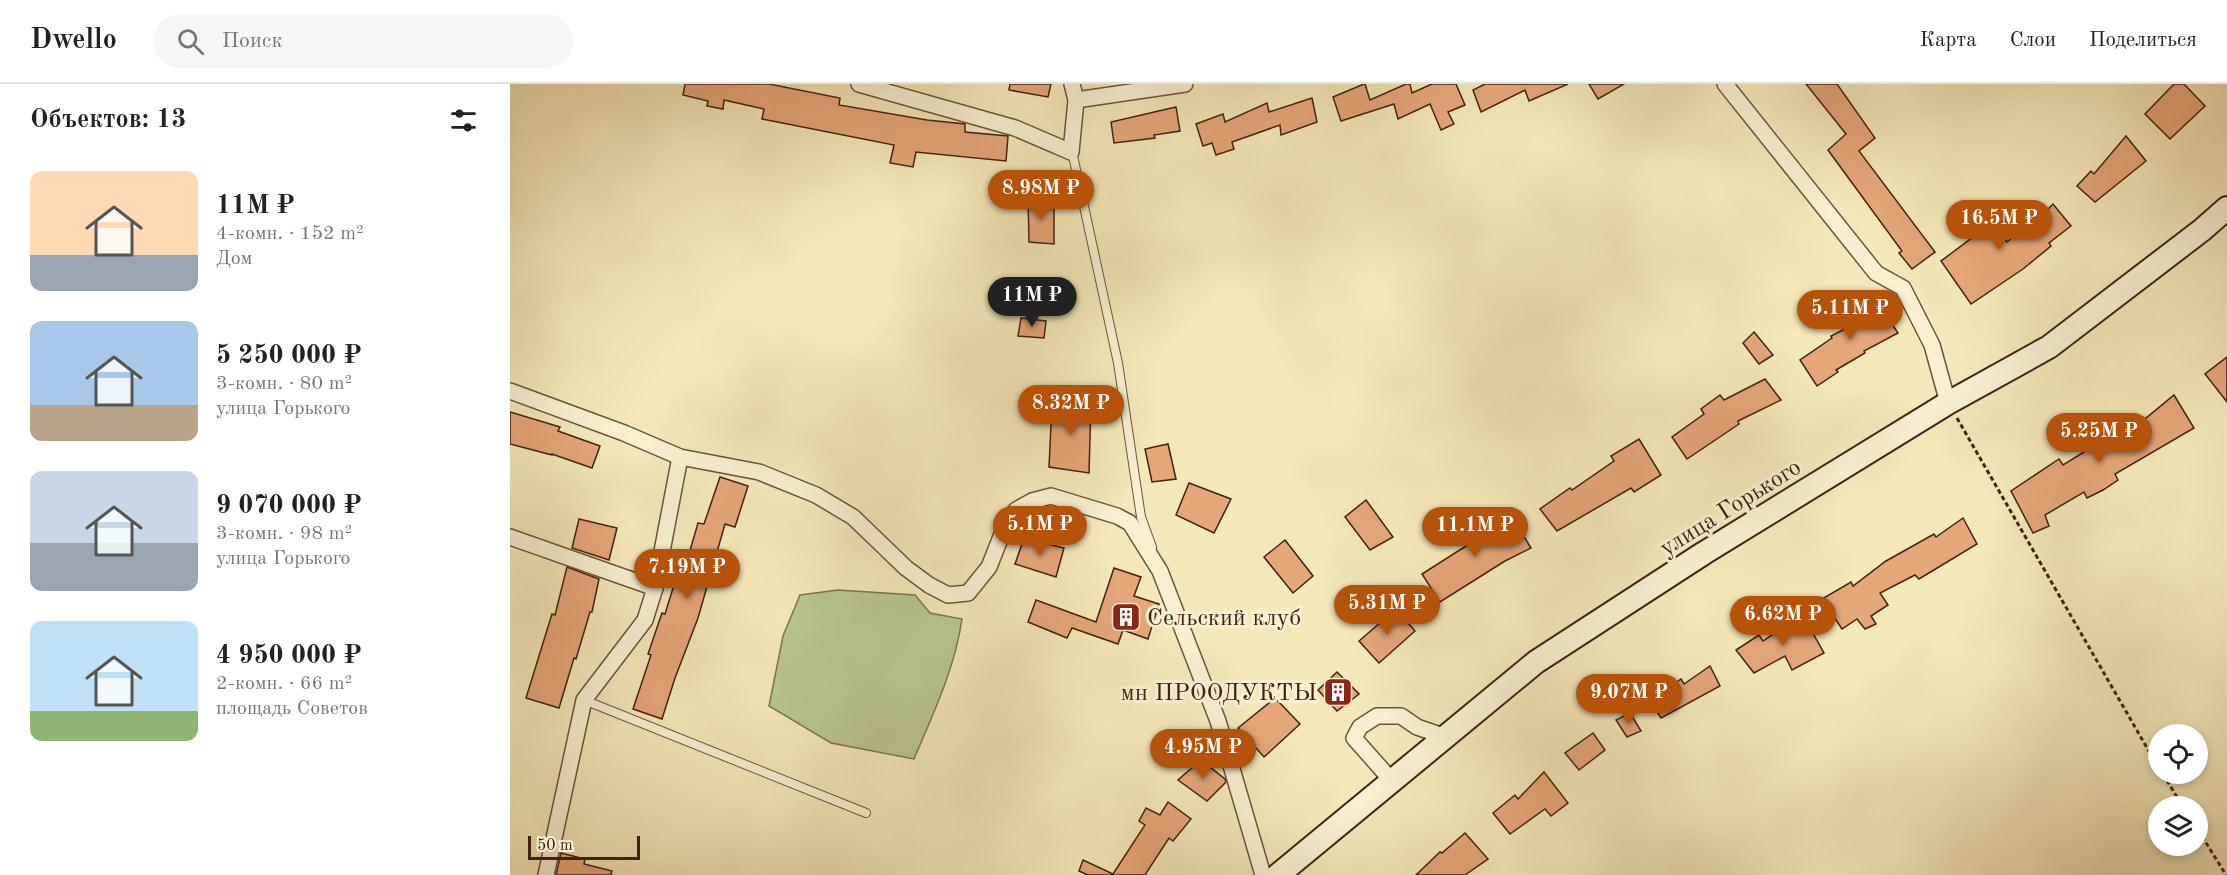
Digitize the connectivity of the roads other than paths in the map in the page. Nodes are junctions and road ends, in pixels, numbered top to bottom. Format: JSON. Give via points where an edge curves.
{"nodes":[{"id":1,"x":859,"y":84,"type":"edge"},
{"id":2,"x":1072,"y":84,"type":"edge"},
{"id":3,"x":1185,"y":84,"type":"edge"},
{"id":4,"x":1725,"y":84,"type":"edge"},
{"id":5,"x":1076,"y":100,"type":"junction"},
{"id":6,"x":1071,"y":152,"type":"junction"},
{"id":7,"x":2227,"y":208,"type":"edge"},
{"id":8,"x":510,"y":391,"type":"edge"},
{"id":9,"x":1948,"y":403,"type":"junction"},
{"id":10,"x":680,"y":457,"type":"junction"},
{"id":11,"x":510,"y":537,"type":"edge"},
{"id":12,"x":1160,"y":571,"type":"junction"},
{"id":13,"x":655,"y":588,"type":"junction"},
{"id":14,"x":584,"y":700,"type":"junction"},
{"id":15,"x":1446,"y":737,"type":"junction"},
{"id":16,"x":1389,"y":784,"type":"junction"},
{"id":17,"x":866,"y":813,"type":"dead end"},
{"id":18,"x":546,"y":875,"type":"edge"},
{"id":19,"x":1263,"y":875,"type":"edge"},
{"id":20,"x":1278,"y":875,"type":"edge"}],
"edges":[{"from":1,"to":6,"type":"street","via":[[1015,128]]},
{"from":2,"to":5,"type":"street"},
{"from":3,"to":5,"type":"street"},
{"from":4,"to":9,"type":"street","via":[[1876,273],[1903,288],[1932,345]]},
{"from":5,"to":6,"type":"street"},
{"from":6,"to":12,"type":"lane","via":[[1072,149],[1118,363],[1141,517]]},
{"from":7,"to":9,"type":"main road","name":"улица Горького","via":[[2049,348]]},
{"from":8,"to":10,"type":"street"},
{"from":9,"to":15,"type":"main road","name":"улица Горького","via":[[1536,662]]},
{"from":10,"to":12,"type":"street","via":[[759,472],[816,495],[853,517],[906,568],[948,595],[968,593],[989,567],[1006,524],[1016,510],[1052,496],[1130,523]]},
{"from":10,"to":13,"type":"street"},
{"from":11,"to":13,"type":"street"},
{"from":12,"to":19,"type":"street","via":[[1218,721]]},
{"from":13,"to":14,"type":"street","via":[[645,620]]},
{"from":14,"to":17,"type":"lane"},
{"from":14,"to":18,"type":"street"},
{"from":15,"to":16,"type":"main road","name":"улица Горького"},
{"from":15,"to":16,"type":"street","via":[[1417,727],[1401,716],[1377,716],[1360,727],[1354,738],[1385,773]]},
{"from":16,"to":20,"type":"main road","name":"улица Горького"}]}
